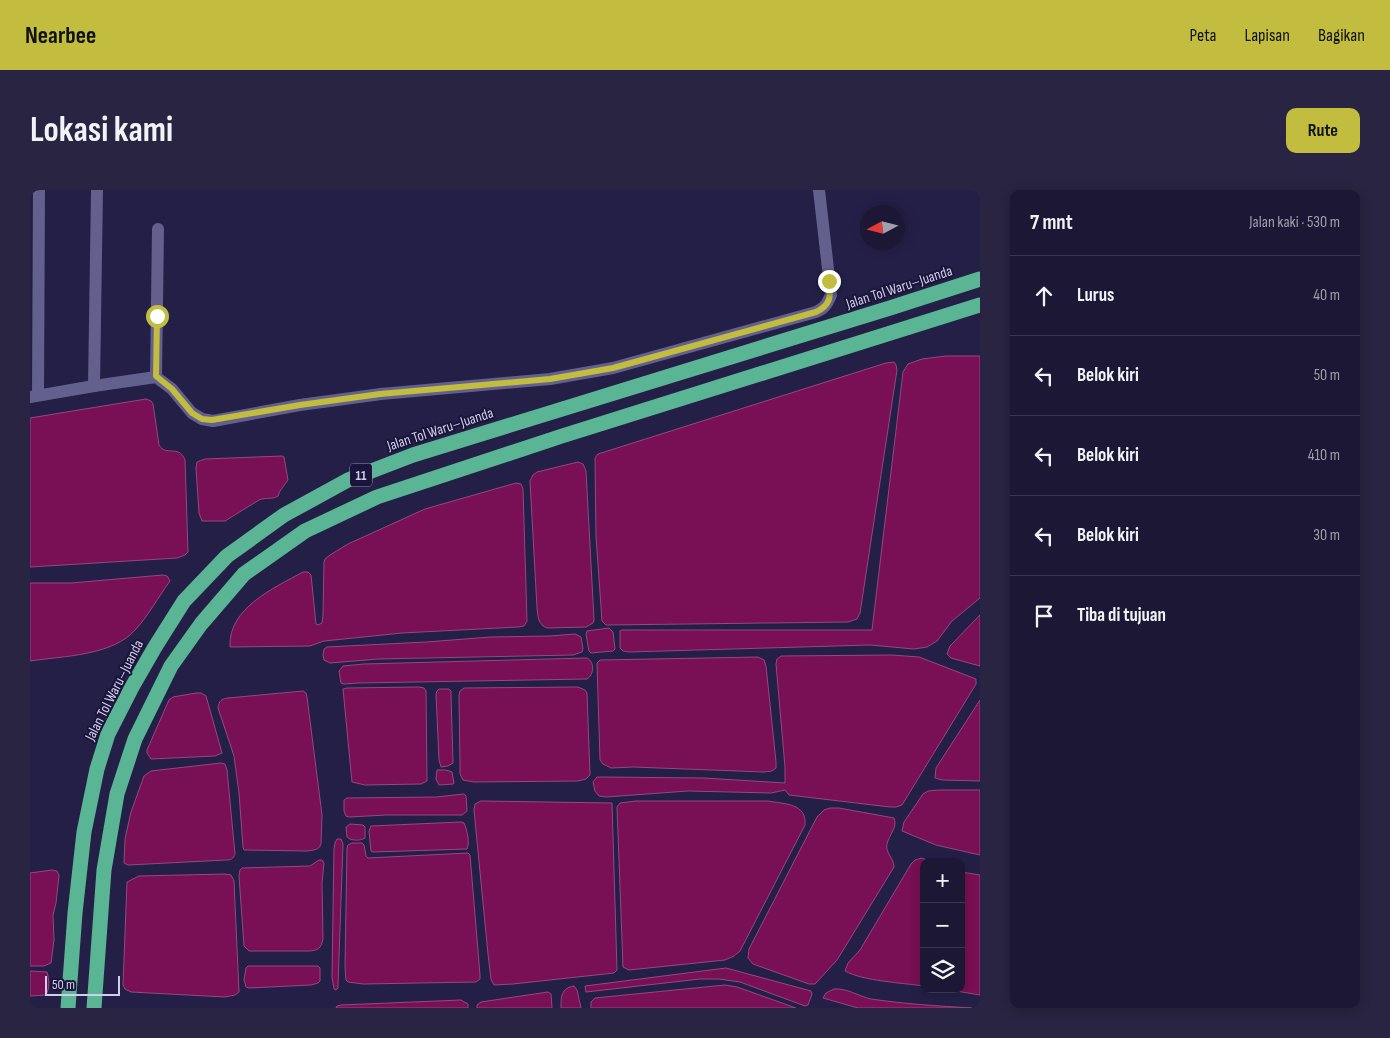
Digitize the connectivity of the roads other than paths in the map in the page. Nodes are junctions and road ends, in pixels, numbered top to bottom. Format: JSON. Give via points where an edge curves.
{"nodes":[{"id":1,"x":39,"y":190,"type":"edge"},
{"id":2,"x":97,"y":190,"type":"edge"},
{"id":3,"x":819,"y":190,"type":"edge"},
{"id":4,"x":158,"y":229,"type":"dead end"},
{"id":5,"x":980,"y":279,"type":"edge"},
{"id":6,"x":980,"y":305,"type":"edge"},
{"id":7,"x":156,"y":376,"type":"junction"},
{"id":8,"x":94,"y":386,"type":"junction"},
{"id":9,"x":34,"y":396,"type":"edge"},
{"id":10,"x":68,"y":1008,"type":"edge"},
{"id":11,"x":94,"y":1008,"type":"edge"}],
"edges":[{"from":1,"to":9,"type":"street"},
{"from":2,"to":8,"type":"street"},
{"from":3,"to":7,"type":"street","via":[[831,295],[823,309],[806,315],[613,368],[550,379],[380,394],[212,420],[192,413]]},
{"from":4,"to":7,"type":"street"},
{"from":5,"to":10,"type":"highway","name":"Jalan Tol Waru–Juanda","number":"11","via":[[413,455],[348,480],[284,515],[227,556],[184,602],[155,647],[108,734],[84,832]]},
{"from":6,"to":11,"type":"highway","number":"11","via":[[377,497],[305,531],[244,574],[201,624],[171,666],[135,739],[117,794],[104,870]]},
{"from":7,"to":8,"type":"street"},
{"from":8,"to":9,"type":"street"}]}
